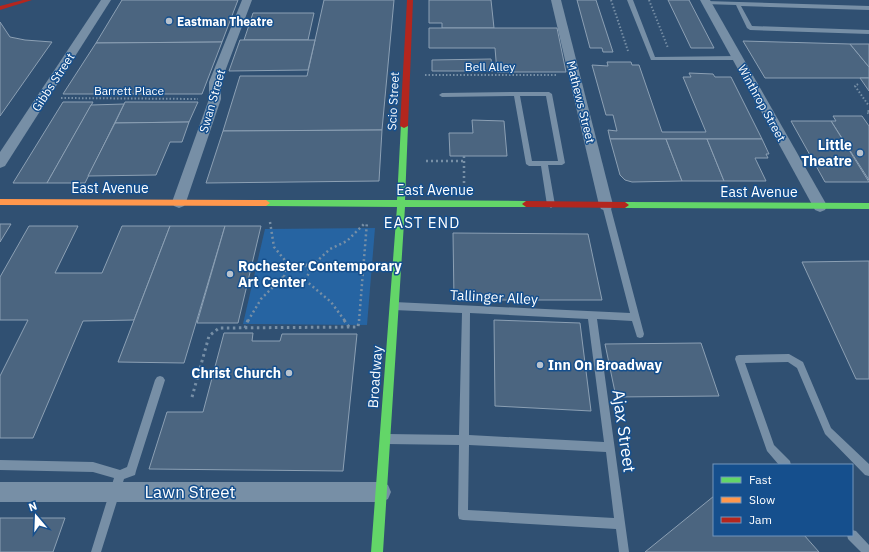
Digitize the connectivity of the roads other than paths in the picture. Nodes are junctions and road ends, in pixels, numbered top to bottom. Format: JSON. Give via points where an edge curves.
{"nodes":[{"id":1,"x":29,"y":0,"type":"edge"},
{"id":2,"x":106,"y":0,"type":"edge"},
{"id":3,"x":247,"y":0,"type":"edge"},
{"id":4,"x":410,"y":0,"type":"edge"},
{"id":5,"x":556,"y":0,"type":"edge"},
{"id":6,"x":630,"y":0,"type":"edge"},
{"id":7,"x":836,"y":0,"type":"edge"},
{"id":8,"x":706,"y":2,"type":"edge"},
{"id":9,"x":738,"y":4,"type":"junction"},
{"id":10,"x":842,"y":7,"type":"junction"},
{"id":11,"x":0,"y":8,"type":"edge"},
{"id":12,"x":869,"y":8,"type":"edge"},
{"id":13,"x":869,"y":32,"type":"edge"},
{"id":14,"x":737,"y":58,"type":"junction"},
{"id":15,"x":442,"y":94,"type":"dead end"},
{"id":16,"x":517,"y":94,"type":"junction"},
{"id":17,"x":0,"y":163,"type":"edge"},
{"id":18,"x":544,"y":164,"type":"junction"},
{"id":19,"x":0,"y":202,"type":"edge"},
{"id":20,"x":179,"y":202,"type":"junction"},
{"id":21,"x":401,"y":204,"type":"junction"},
{"id":22,"x":551,"y":205,"type":"junction"},
{"id":23,"x":606,"y":205,"type":"junction"},
{"id":24,"x":820,"y":206,"type":"junction"},
{"id":25,"x":869,"y":206,"type":"edge"},
{"id":26,"x":394,"y":306,"type":"junction"},
{"id":27,"x":466,"y":308,"type":"junction"},
{"id":28,"x":592,"y":315,"type":"junction"},
{"id":29,"x":636,"y":317,"type":"junction"},
{"id":30,"x":640,"y":334,"type":"dead end"},
{"id":31,"x":160,"y":380,"type":"dead end"},
{"id":32,"x":384,"y":439,"type":"junction"},
{"id":33,"x":463,"y":440,"type":"junction"},
{"id":34,"x":610,"y":447,"type":"junction"},
{"id":35,"x":785,"y":464,"type":"edge"},
{"id":36,"x":0,"y":465,"type":"edge"},
{"id":37,"x":869,"y":471,"type":"edge"},
{"id":38,"x":118,"y":484,"type":"junction"},
{"id":39,"x":0,"y":492,"type":"edge"},
{"id":40,"x":381,"y":492,"type":"junction"},
{"id":41,"x":620,"y":524,"type":"junction"},
{"id":42,"x":853,"y":536,"type":"edge"},
{"id":43,"x":96,"y":552,"type":"edge"},
{"id":44,"x":377,"y":552,"type":"edge"},
{"id":45,"x":624,"y":552,"type":"edge"},
{"id":46,"x":868,"y":552,"type":"edge"}],
"edges":[{"from":1,"to":11,"type":"main road"},
{"from":2,"to":17,"type":"street","name":"Gibbs Street"},
{"from":3,"to":20,"type":"street","name":"Swan Street","via":[[215,82],[215,95]]},
{"from":4,"to":21,"type":"main road","name":"Scio Street"},
{"from":5,"to":23,"type":"street","name":"Mathews Street"},
{"from":6,"to":14,"type":"lane","via":[[653,59]]},
{"from":7,"to":10,"type":"lane"},
{"from":8,"to":9,"type":"lane"},
{"from":8,"to":14,"type":"street","name":"Winthrop Street"},
{"from":9,"to":10,"type":"lane"},
{"from":9,"to":13,"type":"lane","via":[[750,28]]},
{"from":10,"to":12,"type":"lane"},
{"from":14,"to":24,"type":"street","name":"Winthrop Street"},
{"from":15,"to":16,"type":"lane"},
{"from":16,"to":18,"type":"lane","via":[[529,164]]},
{"from":16,"to":18,"type":"lane","via":[[549,94],[562,163]]},
{"from":18,"to":22,"type":"lane"},
{"from":19,"to":20,"type":"main road","name":"East Avenue"},
{"from":20,"to":21,"type":"main road","name":"East Avenue"},
{"from":21,"to":22,"type":"main road","name":"East Avenue"},
{"from":21,"to":26,"type":"main road","name":"Broadway"},
{"from":22,"to":23,"type":"main road","name":"East Avenue"},
{"from":23,"to":24,"type":"main road","name":"East Avenue"},
{"from":23,"to":29,"type":"lane"},
{"from":24,"to":25,"type":"main road","name":"East Avenue"},
{"from":26,"to":27,"type":"lane","name":"Tallinger Alley"},
{"from":26,"to":32,"type":"main road","name":"Broadway"},
{"from":27,"to":28,"type":"lane","name":"Tallinger Alley"},
{"from":27,"to":33,"type":"lane"},
{"from":28,"to":29,"type":"lane","name":"Tallinger Alley"},
{"from":28,"to":34,"type":"lane","name":"Ajax Street"},
{"from":29,"to":30,"type":"lane"},
{"from":31,"to":38,"type":"lane","via":[[131,471]]},
{"from":32,"to":33,"type":"lane"},
{"from":32,"to":40,"type":"main road","name":"Broadway"},
{"from":33,"to":34,"type":"lane"},
{"from":33,"to":41,"type":"lane","via":[[463,515]]},
{"from":34,"to":41,"type":"lane","name":"Ajax Street"},
{"from":35,"to":37,"type":"lane","via":[[770,448],[738,359],[789,358],[800,365],[828,431]]},
{"from":36,"to":38,"type":"lane","via":[[93,467]]},
{"from":38,"to":39,"type":"street","name":"Lawn Street"},
{"from":38,"to":40,"type":"street","name":"Lawn Street"},
{"from":38,"to":43,"type":"lane"},
{"from":40,"to":44,"type":"main road","name":"Broadway"},
{"from":41,"to":45,"type":"lane","name":"Ajax Street"},
{"from":42,"to":46,"type":"lane"}]}
